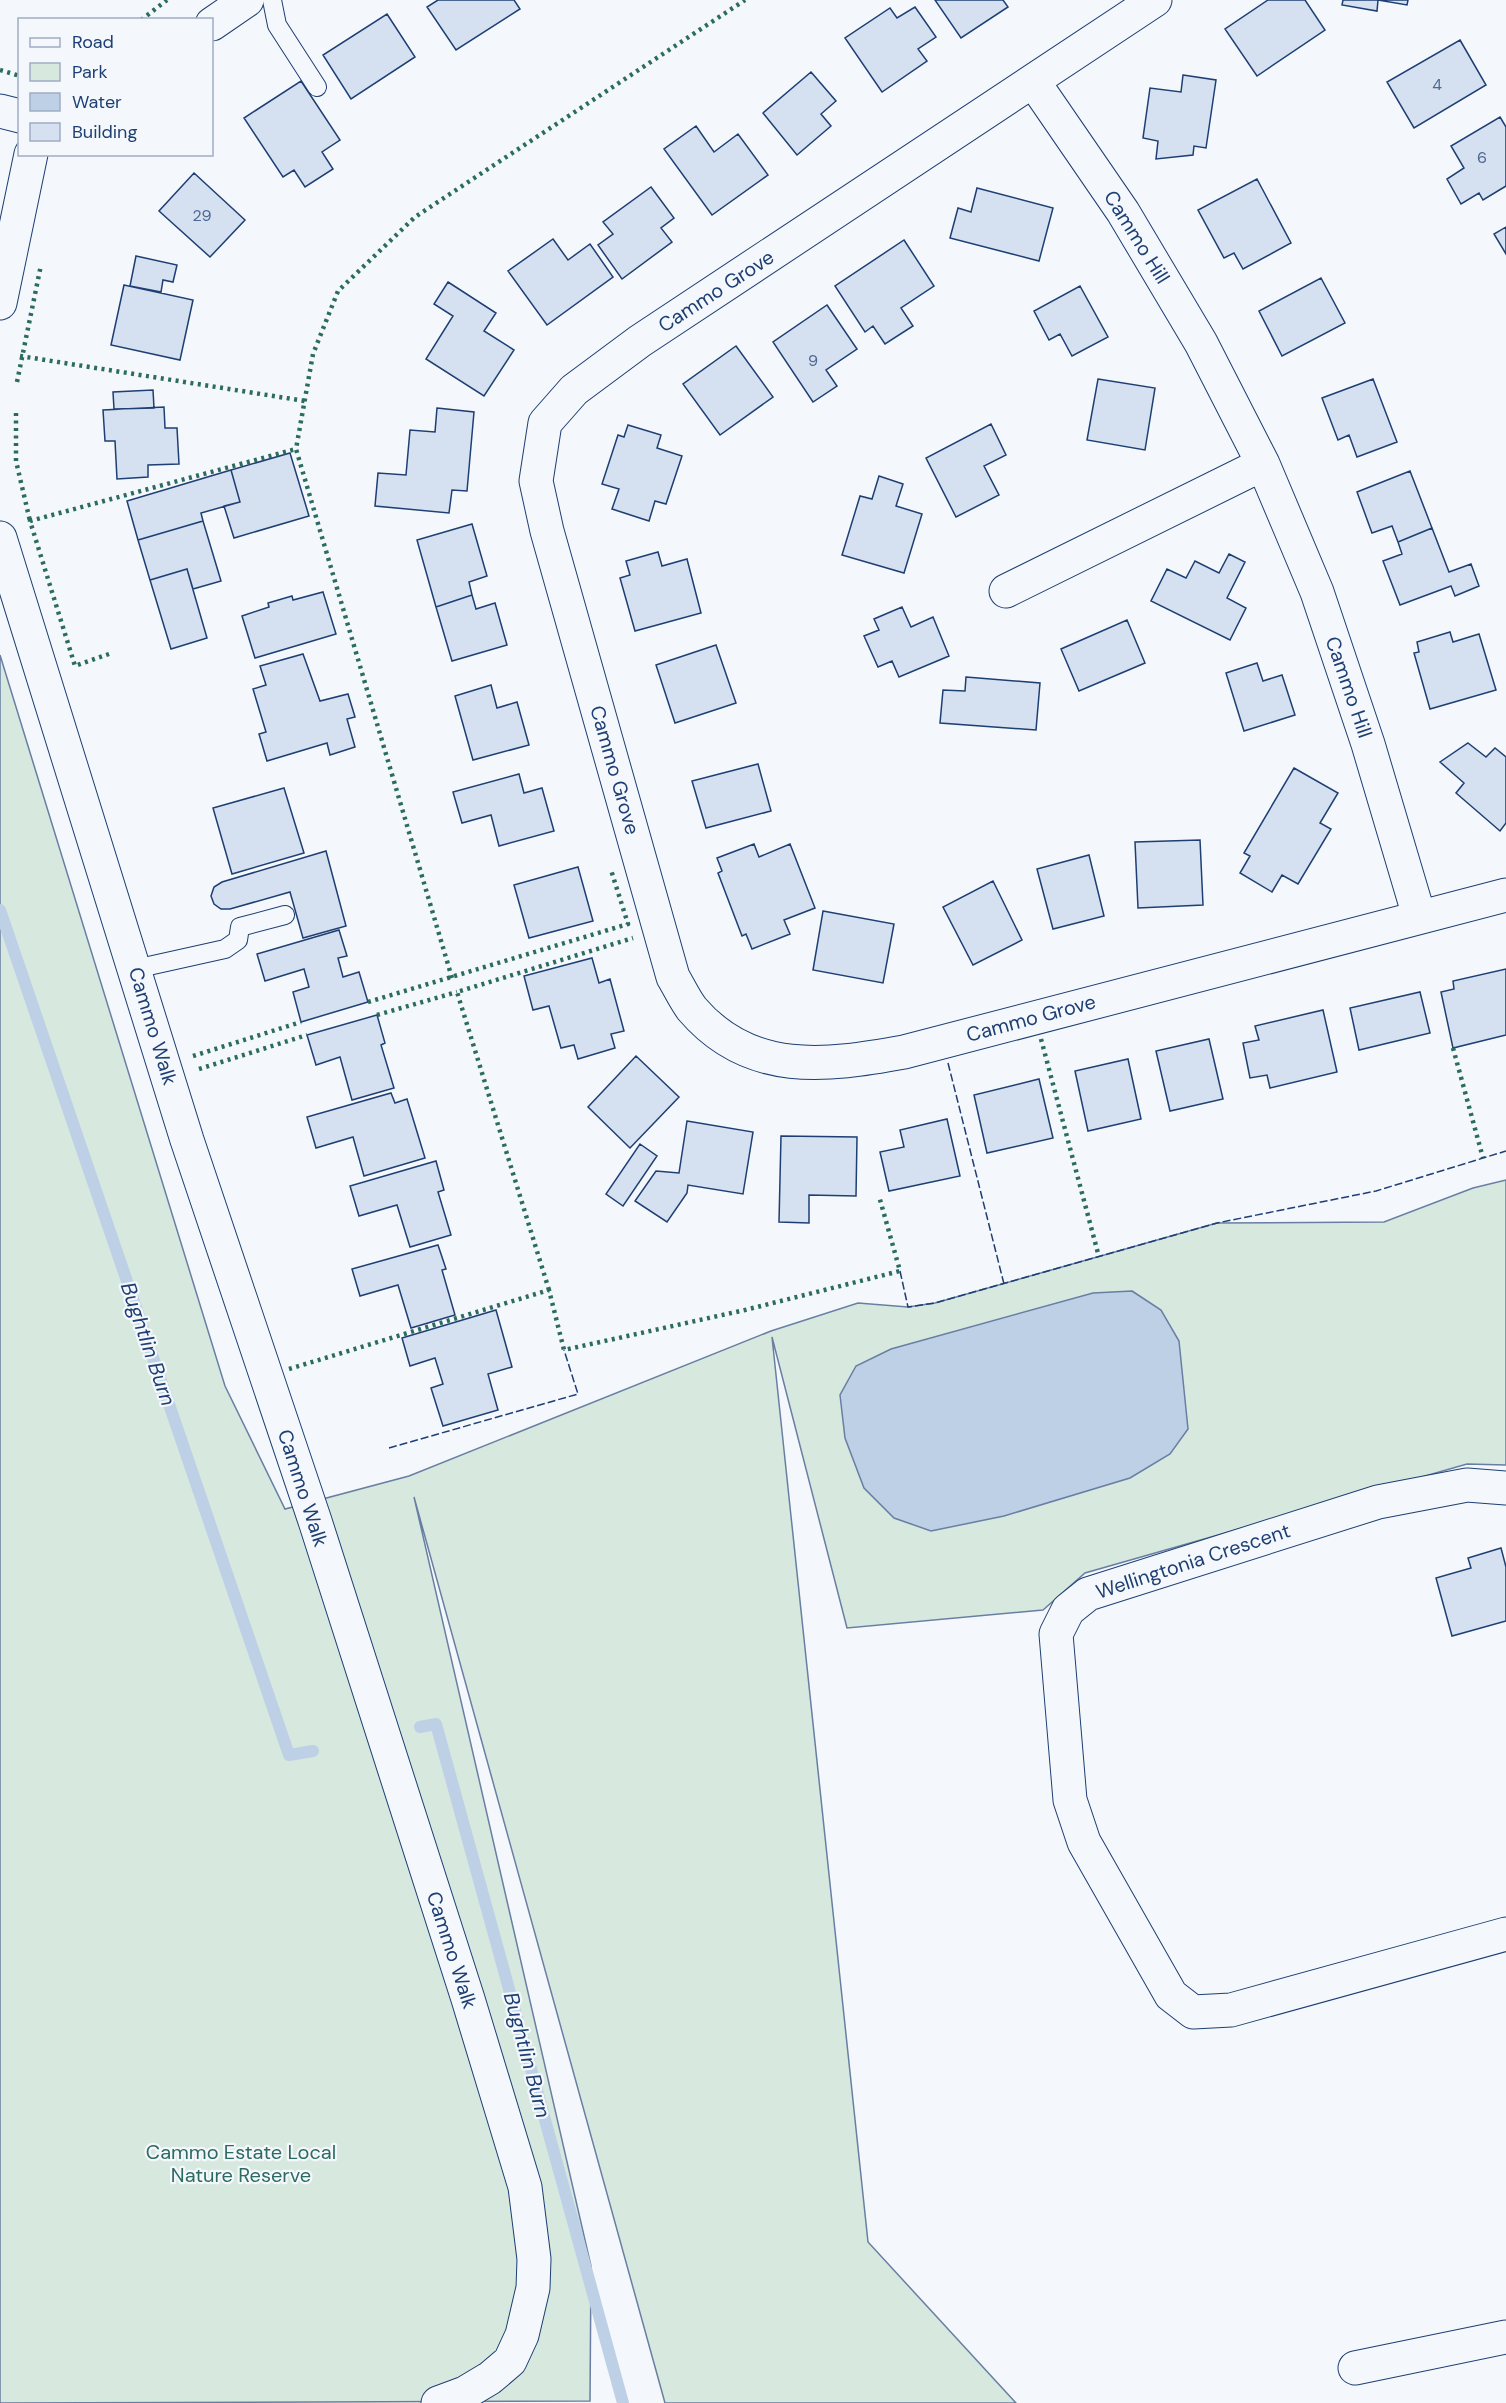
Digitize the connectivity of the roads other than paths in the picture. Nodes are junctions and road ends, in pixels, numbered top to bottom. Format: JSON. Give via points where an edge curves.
{"nodes":[{"id":1,"x":247,"y":0,"type":"edge"},
{"id":2,"x":272,"y":0,"type":"edge"},
{"id":3,"x":1155,"y":0,"type":"edge"},
{"id":4,"x":213,"y":23,"type":"edge"},
{"id":5,"x":1033,"y":81,"type":"junction"},
{"id":6,"x":317,"y":87,"type":"dead end"},
{"id":7,"x":0,"y":111,"type":"edge"},
{"id":8,"x":18,"y":116,"type":"edge"},
{"id":9,"x":31,"y":156,"type":"edge"},
{"id":10,"x":0,"y":303,"type":"edge"},
{"id":11,"x":1263,"y":464,"type":"junction"},
{"id":12,"x":0,"y":538,"type":"edge"},
{"id":13,"x":1006,"y":589,"type":"dead end"},
{"id":14,"x":1506,"y":895,"type":"edge"},
{"id":15,"x":285,"y":915,"type":"dead end"},
{"id":16,"x":1419,"y":916,"type":"junction"},
{"id":17,"x":135,"y":969,"type":"junction"},
{"id":18,"x":1506,"y":1488,"type":"edge"},
{"id":19,"x":1506,"y":1934,"type":"edge"},
{"id":20,"x":1506,"y":2337,"type":"edge"},
{"id":21,"x":1355,"y":2368,"type":"dead end"},
{"id":22,"x":438,"y":2403,"type":"edge"}],
"edges":[{"from":1,"to":4,"type":"street"},
{"from":2,"to":6,"type":"lane","via":[[277,25]]},
{"from":3,"to":5,"type":"street","name":"Cammo Grove"},
{"from":5,"to":11,"type":"street","name":"Cammo Hill","via":[[1123,212],[1202,343]]},
{"from":5,"to":16,"type":"street","name":"Cammo Grove","via":[[640,341],[574,390],[545,423],[536,481],[547,531],[673,977],[692,1008],[723,1037],[759,1054],[804,1064],[844,1063],[904,1052]]},
{"from":7,"to":8,"type":"street"},
{"from":9,"to":10,"type":"street"},
{"from":11,"to":13,"type":"street"},
{"from":11,"to":16,"type":"street","name":"Cammo Hill","via":[[1317,592],[1368,744]]},
{"from":12,"to":17,"type":"street","name":"Cammo Walk"},
{"from":14,"to":16,"type":"street","name":"Cammo Grove"},
{"from":15,"to":17,"type":"lane","via":[[240,927],[238,940],[225,950]]},
{"from":17,"to":22,"type":"street","name":"Cammo Walk","via":[[187,1140],[315,1521],[525,2187],[534,2259],[522,2335],[510,2361],[490,2378]]},
{"from":18,"to":19,"type":"street","name":"Wellingtonia Crescent","via":[[1467,1485],[1378,1502],[1088,1594],[1068,1610],[1056,1634],[1070,1800],[1084,1842],[1171,1995],[1193,2012],[1230,2010]]},
{"from":20,"to":21,"type":"street"}]}
